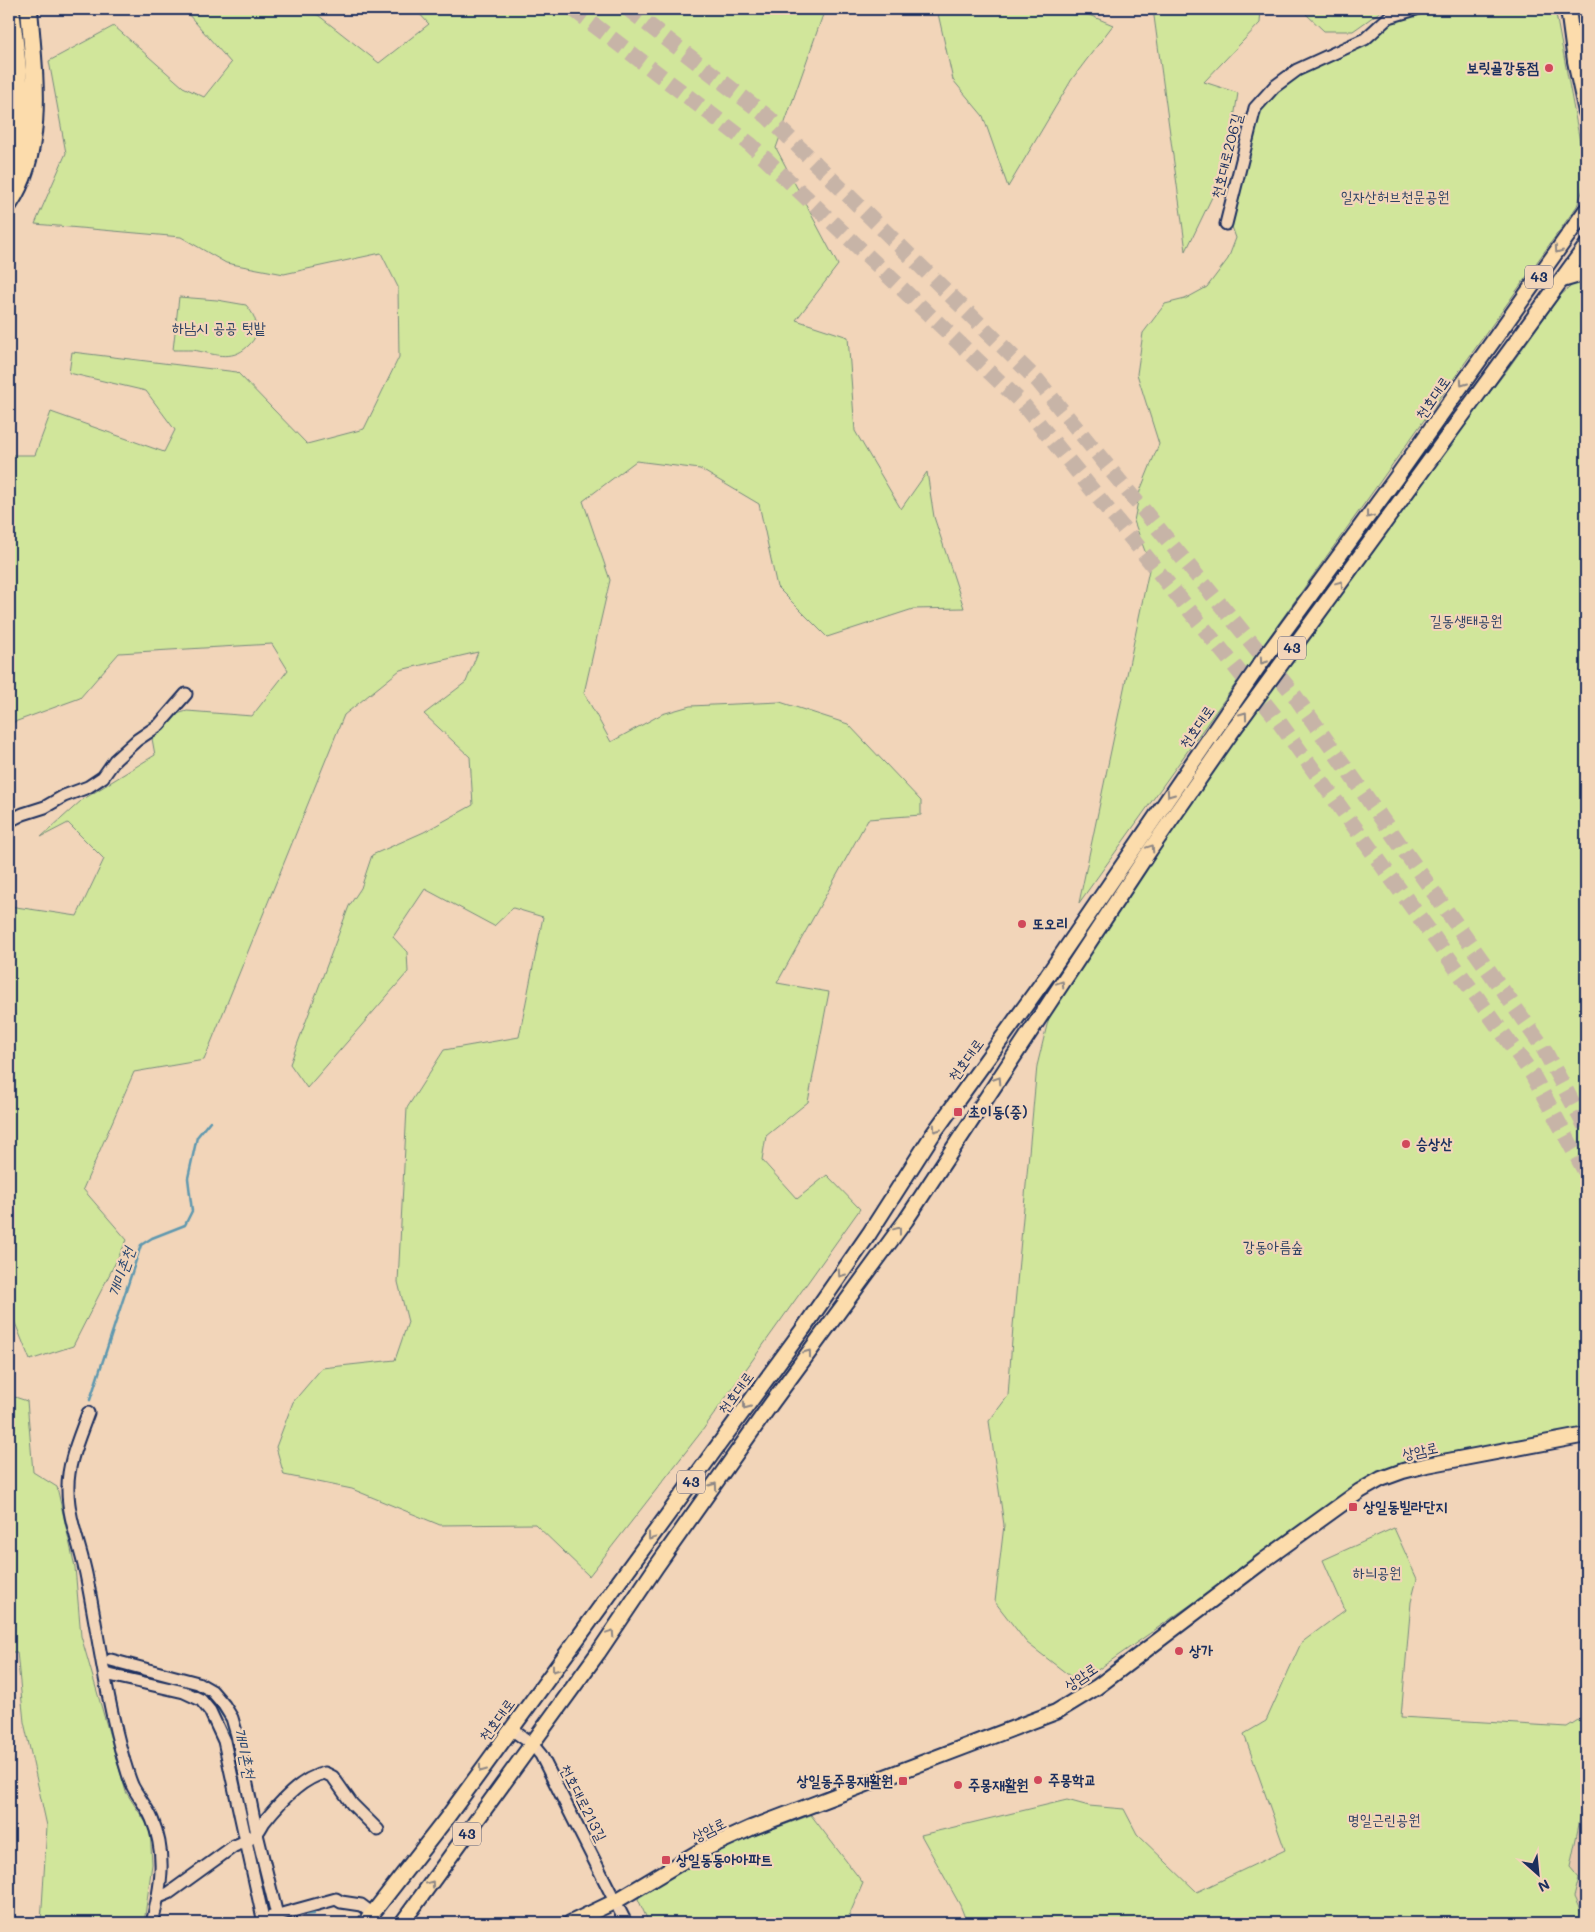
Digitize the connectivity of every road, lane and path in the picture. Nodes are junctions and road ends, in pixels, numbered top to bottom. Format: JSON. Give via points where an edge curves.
{"nodes":[{"id":1,"x":11,"y":9,"type":"edge"},
{"id":2,"x":19,"y":9,"type":"edge"},
{"id":3,"x":29,"y":9,"type":"edge"},
{"id":4,"x":1416,"y":9,"type":"edge"},
{"id":5,"x":1568,"y":9,"type":"edge"},
{"id":6,"x":9,"y":37,"type":"edge"},
{"id":7,"x":1576,"y":61,"type":"junction"},
{"id":8,"x":1586,"y":71,"type":"edge"},
{"id":9,"x":18,"y":84,"type":"junction"},
{"id":10,"x":1586,"y":112,"type":"edge"},
{"id":11,"x":32,"y":136,"type":"junction"},
{"id":12,"x":9,"y":182,"type":"edge"},
{"id":13,"x":9,"y":204,"type":"edge"},
{"id":14,"x":1586,"y":210,"type":"edge"},
{"id":15,"x":1226,"y":224,"type":"dead end"},
{"id":16,"x":1586,"y":246,"type":"edge"},
{"id":17,"x":1586,"y":275,"type":"edge"},
{"id":18,"x":1562,"y":280,"type":"junction"},
{"id":19,"x":186,"y":694,"type":"dead end"},
{"id":20,"x":9,"y":821,"type":"edge"},
{"id":21,"x":88,"y":1413,"type":"dead end"},
{"id":22,"x":1586,"y":1435,"type":"edge"},
{"id":23,"x":111,"y":1660,"type":"dead end"},
{"id":24,"x":104,"y":1674,"type":"junction"},
{"id":25,"x":511,"y":1729,"type":"junction"},
{"id":26,"x":532,"y":1744,"type":"junction"},
{"id":27,"x":378,"y":1830,"type":"dead end"},
{"id":28,"x":257,"y":1834,"type":"junction"},
{"id":29,"x":246,"y":1841,"type":"junction"},
{"id":30,"x":158,"y":1897,"type":"junction"},
{"id":31,"x":616,"y":1901,"type":"junction"},
{"id":32,"x":369,"y":1918,"type":"edge"},
{"id":33,"x":9,"y":1919,"type":"edge"},
{"id":34,"x":272,"y":1919,"type":"edge"},
{"id":35,"x":10,"y":1923,"type":"edge"},
{"id":36,"x":152,"y":1923,"type":"edge"},
{"id":37,"x":402,"y":1923,"type":"edge"},
{"id":38,"x":570,"y":1923,"type":"edge"},
{"id":39,"x":626,"y":1923,"type":"edge"}],
"edges":[{"from":1,"to":9,"type":"highway"},
{"from":2,"to":11,"type":"highway"},
{"from":3,"to":11,"type":"highway","via":[[35,94]]},
{"from":4,"to":15,"type":"street","name":"천호대로206길","via":[[1389,17],[1365,39],[1297,70],[1274,87],[1255,108]]},
{"from":5,"to":7,"type":"main road"},
{"from":6,"to":9,"type":"highway"},
{"from":7,"to":8,"type":"main road"},
{"from":7,"to":10,"type":"main road"},
{"from":9,"to":12,"type":"highway","via":[[19,138]]},
{"from":11,"to":13,"type":"highway","via":[[26,168]]},
{"from":14,"to":25,"type":"main road","name":"천호대로","number":"43","one_way":true,"via":[[1252,676],[1047,976],[933,1134],[803,1329]]},
{"from":16,"to":18,"type":"main road","name":"천호대로","number":"43"},
{"from":17,"to":18,"type":"main road"},
{"from":26,"to":18,"type":"main road","name":"천호대로","number":"43","one_way":true,"via":[[771,1404],[906,1220],[1231,733]]},
{"from":19,"to":20,"type":"street","via":[[159,725],[137,740],[115,760],[103,777],[88,788]]},
{"from":21,"to":24,"type":"street","via":[[69,1470],[68,1491]]},
{"from":22,"to":31,"type":"main road","name":"상암로","via":[[1427,1465],[1381,1479],[1320,1519],[1074,1702],[1028,1724],[751,1828],[700,1851]]},
{"from":23,"to":28,"type":"street","via":[[198,1683],[212,1691],[232,1718]]},
{"from":24,"to":29,"type":"street","via":[[184,1692],[201,1700],[224,1741]]},
{"from":24,"to":30,"type":"street","via":[[132,1786],[144,1803],[159,1837],[162,1860]]},
{"from":25,"to":26,"type":"street","name":"천호대로213길"},
{"from":25,"to":32,"type":"main road","name":"천호대로","number":"43","one_way":true},
{"from":26,"to":31,"type":"street","name":"천호대로213길","via":[[541,1755]]},
{"from":37,"to":26,"type":"main road","name":"천호대로","number":"43","one_way":true},
{"from":27,"to":28,"type":"street","via":[[325,1773],[314,1776],[293,1792]]},
{"from":28,"to":29,"type":"street"},
{"from":28,"to":34,"type":"street"},
{"from":29,"to":30,"type":"street","via":[[234,1846],[169,1893]]},
{"from":29,"to":34,"type":"street"},
{"from":30,"to":36,"type":"street"},
{"from":31,"to":38,"type":"main road","name":"상암로"},
{"from":31,"to":39,"type":"street","name":"천호대로213길"},
{"from":32,"to":34,"type":"street","via":[[361,1905],[341,1902]]},
{"from":33,"to":35,"type":"street"}]}
